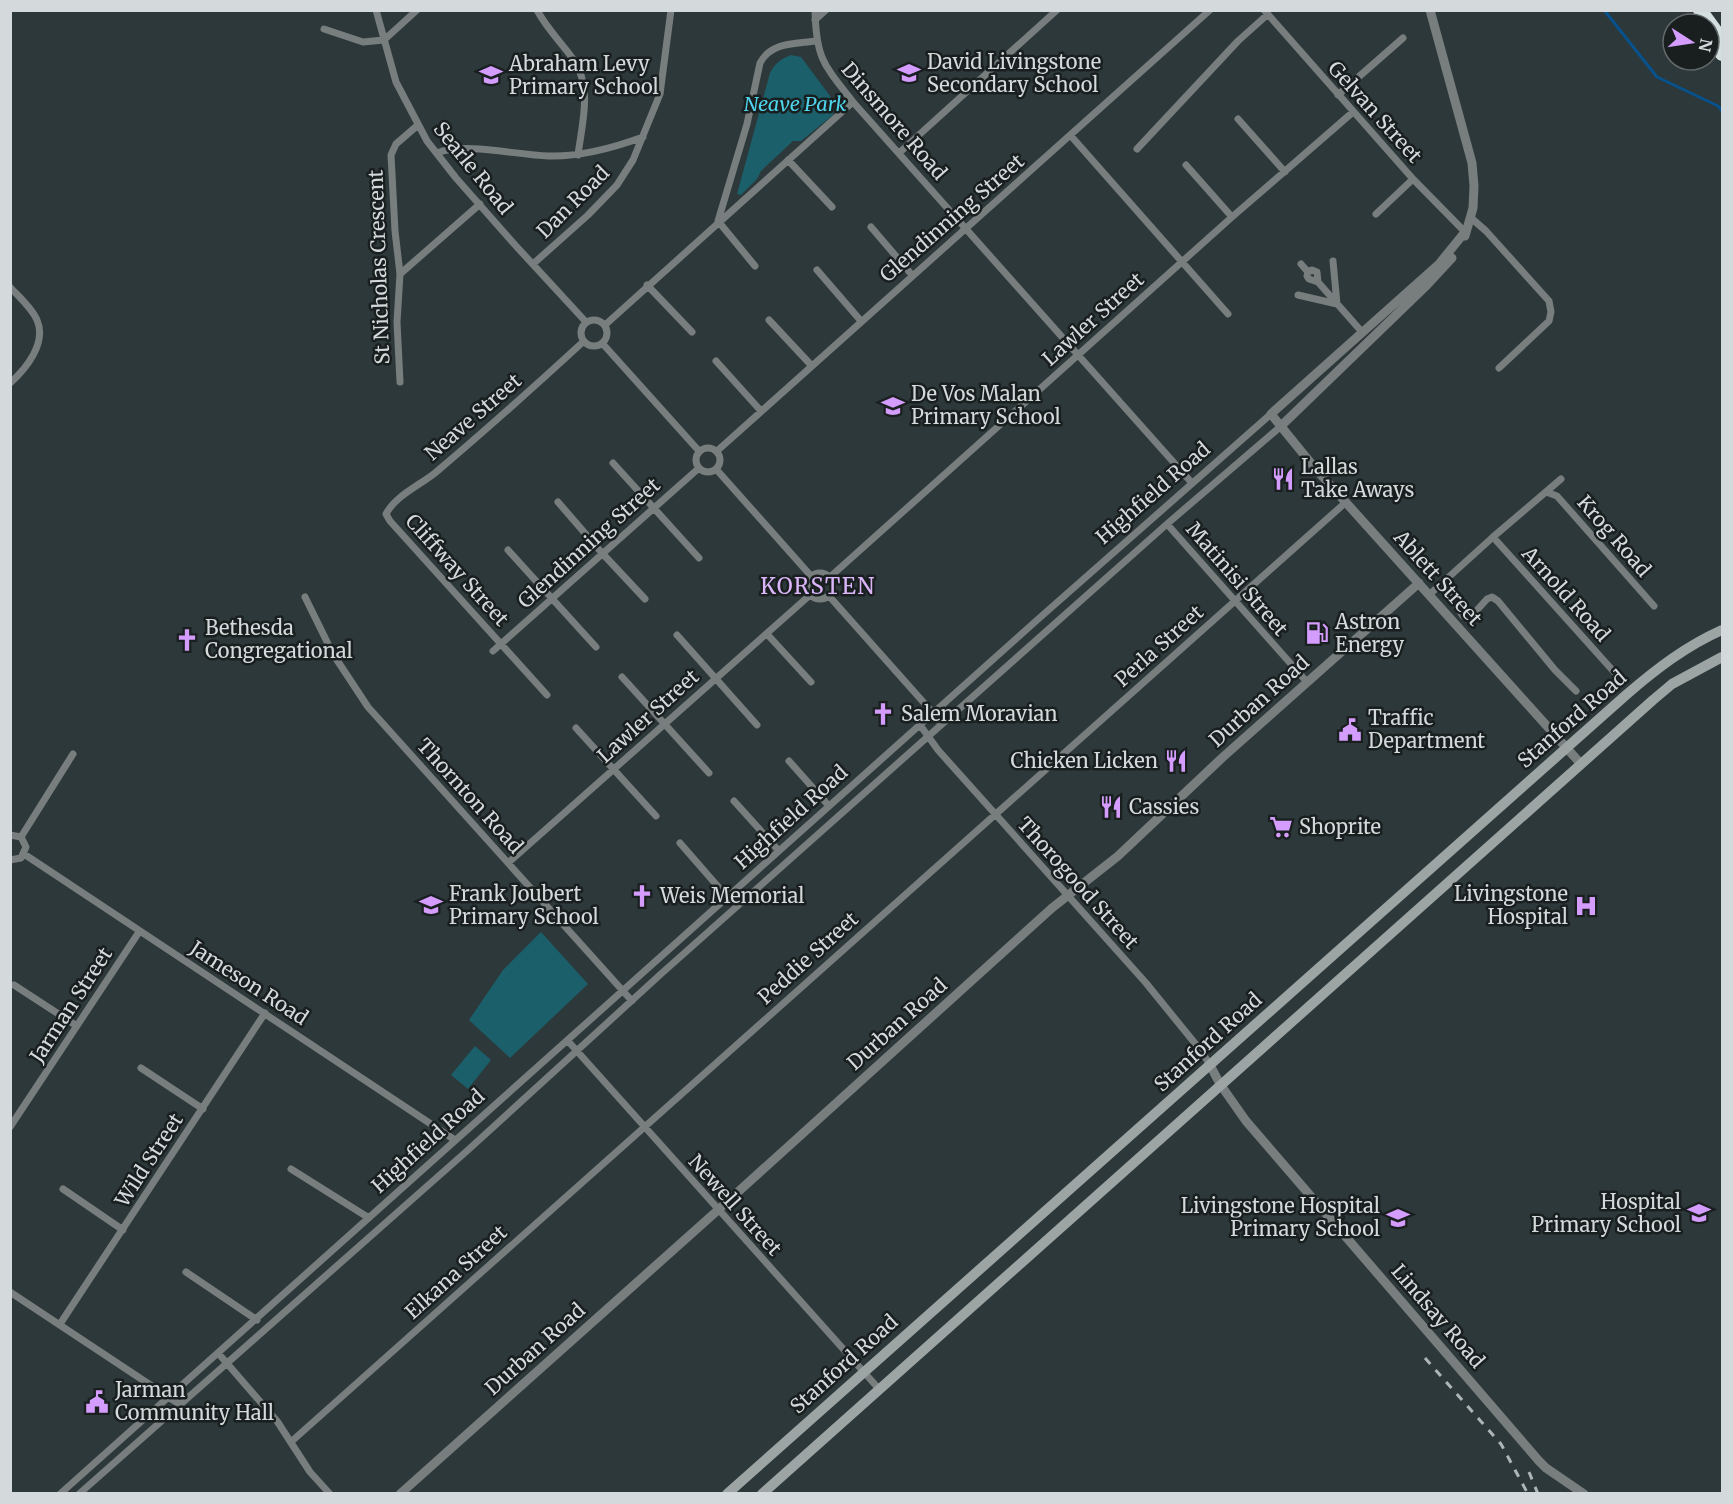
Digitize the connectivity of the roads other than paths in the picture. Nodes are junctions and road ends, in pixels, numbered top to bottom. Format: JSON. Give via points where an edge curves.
{"nodes":[{"id":1,"x":376,"y":10,"type":"edge"},
{"id":2,"x":417,"y":10,"type":"edge"},
{"id":3,"x":537,"y":10,"type":"edge"},
{"id":4,"x":671,"y":10,"type":"edge"},
{"id":5,"x":815,"y":10,"type":"edge"},
{"id":6,"x":826,"y":10,"type":"edge"},
{"id":7,"x":1057,"y":10,"type":"edge"},
{"id":8,"x":1210,"y":10,"type":"edge"},
{"id":9,"x":1431,"y":10,"type":"edge"},
{"id":10,"x":1700,"y":10,"type":"edge"},
{"id":11,"x":1265,"y":13,"type":"edge"},
{"id":12,"x":815,"y":20,"type":"junction"},
{"id":13,"x":324,"y":29,"type":"dead end"},
{"id":14,"x":1403,"y":38,"type":"dead end"},
{"id":15,"x":384,"y":40,"type":"junction"},
{"id":16,"x":1722,"y":40,"type":"edge"},
{"id":17,"x":816,"y":41,"type":"junction"},
{"id":18,"x":1338,"y":95,"type":"junction"},
{"id":19,"x":853,"y":102,"type":"junction"},
{"id":20,"x":1353,"y":112,"type":"junction"},
{"id":21,"x":1238,"y":119,"type":"dead end"},
{"id":22,"x":418,"y":125,"type":"junction"},
{"id":23,"x":1071,"y":136,"type":"junction"},
{"id":24,"x":643,"y":137,"type":"junction"},
{"id":25,"x":1137,"y":149,"type":"dead end"},
{"id":26,"x":437,"y":153,"type":"junction"},
{"id":27,"x":899,"y":153,"type":"junction"},
{"id":28,"x":578,"y":155,"type":"junction"},
{"id":29,"x":788,"y":160,"type":"junction"},
{"id":30,"x":1186,"y":165,"type":"dead end"},
{"id":31,"x":1285,"y":172,"type":"junction"},
{"id":32,"x":1413,"y":179,"type":"junction"},
{"id":33,"x":480,"y":204,"type":"junction"},
{"id":34,"x":832,"y":207,"type":"dead end"},
{"id":35,"x":1376,"y":214,"type":"dead end"},
{"id":36,"x":1232,"y":217,"type":"junction"},
{"id":37,"x":1470,"y":217,"type":"junction"},
{"id":38,"x":718,"y":221,"type":"junction"},
{"id":39,"x":871,"y":227,"type":"dead end"},
{"id":40,"x":966,"y":228,"type":"junction"},
{"id":41,"x":1464,"y":235,"type":"junction"},
{"id":42,"x":1333,"y":261,"type":"dead end"},
{"id":43,"x":1182,"y":262,"type":"junction"},
{"id":44,"x":533,"y":264,"type":"junction"},
{"id":45,"x":1301,"y":264,"type":"dead end"},
{"id":46,"x":755,"y":266,"type":"dead end"},
{"id":47,"x":817,"y":270,"type":"dead end"},
{"id":48,"x":400,"y":274,"type":"junction"},
{"id":49,"x":912,"y":275,"type":"junction"},
{"id":50,"x":647,"y":285,"type":"junction"},
{"id":51,"x":10,"y":287,"type":"edge"},
{"id":52,"x":1298,"y":295,"type":"dead end"},
{"id":53,"x":1338,"y":304,"type":"junction"},
{"id":54,"x":1228,"y":314,"type":"dead end"},
{"id":55,"x":769,"y":320,"type":"dead end"},
{"id":56,"x":861,"y":321,"type":"junction"},
{"id":57,"x":586,"y":322,"type":"junction"},
{"id":58,"x":604,"y":325,"type":"junction"},
{"id":59,"x":692,"y":332,"type":"dead end"},
{"id":60,"x":1362,"y":332,"type":"junction"},
{"id":61,"x":584,"y":341,"type":"junction"},
{"id":62,"x":602,"y":343,"type":"junction"},
{"id":63,"x":1079,"y":355,"type":"junction"},
{"id":64,"x":716,"y":361,"type":"dead end"},
{"id":65,"x":812,"y":365,"type":"junction"},
{"id":66,"x":1499,"y":368,"type":"dead end"},
{"id":67,"x":400,"y":382,"type":"dead end"},
{"id":68,"x":10,"y":383,"type":"edge"},
{"id":69,"x":761,"y":411,"type":"junction"},
{"id":70,"x":1272,"y":414,"type":"junction"},
{"id":71,"x":1280,"y":427,"type":"junction"},
{"id":72,"x":699,"y":451,"type":"junction"},
{"id":73,"x":717,"y":451,"type":"junction"},
{"id":74,"x":613,"y":462,"type":"dead end"},
{"id":75,"x":699,"y":468,"type":"junction"},
{"id":76,"x":716,"y":470,"type":"junction"},
{"id":77,"x":1561,"y":479,"type":"dead end"},
{"id":78,"x":1192,"y":483,"type":"junction"},
{"id":79,"x":1545,"y":492,"type":"junction"},
{"id":80,"x":558,"y":502,"type":"dead end"},
{"id":81,"x":1345,"y":502,"type":"junction"},
{"id":82,"x":654,"y":507,"type":"junction"},
{"id":83,"x":387,"y":518,"type":"joint"},
{"id":84,"x":1167,"y":524,"type":"junction"},
{"id":85,"x":1493,"y":537,"type":"junction"},
{"id":86,"x":507,"y":550,"type":"dead end"},
{"id":87,"x":602,"y":553,"type":"junction"},
{"id":88,"x":699,"y":558,"type":"dead end"},
{"id":89,"x":811,"y":576,"type":"junction"},
{"id":90,"x":830,"y":577,"type":"junction"},
{"id":91,"x":1419,"y":583,"type":"junction"},
{"id":92,"x":1441,"y":585,"type":"junction"},
{"id":93,"x":1430,"y":594,"type":"junction"},
{"id":94,"x":810,"y":595,"type":"junction"},
{"id":95,"x":829,"y":596,"type":"junction"},
{"id":96,"x":304,"y":597,"type":"dead end"},
{"id":97,"x":552,"y":597,"type":"junction"},
{"id":98,"x":645,"y":599,"type":"dead end"},
{"id":99,"x":1234,"y":601,"type":"junction"},
{"id":100,"x":1654,"y":606,"type":"dead end"},
{"id":101,"x":1722,"y":630,"type":"edge"},
{"id":102,"x":767,"y":634,"type":"junction"},
{"id":103,"x":677,"y":635,"type":"dead end"},
{"id":104,"x":501,"y":644,"type":"junction"},
{"id":105,"x":596,"y":647,"type":"dead end"},
{"id":106,"x":493,"y":651,"type":"dead end"},
{"id":107,"x":1722,"y":657,"type":"edge"},
{"id":108,"x":1615,"y":673,"type":"dead end"},
{"id":109,"x":622,"y":677,"type":"dead end"},
{"id":110,"x":716,"y":678,"type":"junction"},
{"id":111,"x":972,"y":678,"type":"junction"},
{"id":112,"x":811,"y":682,"type":"dead end"},
{"id":113,"x":1307,"y":682,"type":"junction"},
{"id":114,"x":982,"y":688,"type":"junction"},
{"id":115,"x":1576,"y":692,"type":"dead end"},
{"id":116,"x":547,"y":695,"type":"dead end"},
{"id":117,"x":933,"y":713,"type":"junction"},
{"id":118,"x":665,"y":724,"type":"junction"},
{"id":119,"x":757,"y":725,"type":"dead end"},
{"id":120,"x":920,"y":725,"type":"junction"},
{"id":121,"x":941,"y":725,"type":"junction"},
{"id":122,"x":576,"y":728,"type":"dead end"},
{"id":123,"x":928,"y":736,"type":"junction"},
{"id":124,"x":1565,"y":747,"type":"junction"},
{"id":125,"x":73,"y":754,"type":"dead end"},
{"id":126,"x":789,"y":761,"type":"dead end"},
{"id":127,"x":1581,"y":764,"type":"junction"},
{"id":128,"x":614,"y":769,"type":"junction"},
{"id":129,"x":709,"y":773,"type":"dead end"},
{"id":130,"x":734,"y":801,"type":"dead end"},
{"id":131,"x":829,"y":806,"type":"junction"},
{"id":132,"x":994,"y":814,"type":"junction"},
{"id":133,"x":656,"y":816,"type":"dead end"},
{"id":134,"x":10,"y":835,"type":"edge"},
{"id":135,"x":21,"y":837,"type":"junction"},
{"id":136,"x":680,"y":843,"type":"dead end"},
{"id":137,"x":779,"y":851,"type":"junction"},
{"id":138,"x":24,"y":854,"type":"junction"},
{"id":139,"x":10,"y":860,"type":"edge"},
{"id":140,"x":508,"y":863,"type":"junction"},
{"id":141,"x":1068,"y":895,"type":"junction"},
{"id":142,"x":728,"y":897,"type":"junction"},
{"id":143,"x":139,"y":932,"type":"junction"},
{"id":144,"x":14,"y":985,"type":"dead end"},
{"id":145,"x":622,"y":990,"type":"junction"},
{"id":146,"x":632,"y":1001,"type":"junction"},
{"id":147,"x":265,"y":1013,"type":"junction"},
{"id":148,"x":77,"y":1026,"type":"junction"},
{"id":149,"x":568,"y":1041,"type":"junction"},
{"id":150,"x":577,"y":1052,"type":"junction"},
{"id":151,"x":1210,"y":1065,"type":"junction"},
{"id":152,"x":141,"y":1068,"type":"dead end"},
{"id":153,"x":1220,"y":1084,"type":"junction"},
{"id":154,"x":203,"y":1108,"type":"junction"},
{"id":155,"x":10,"y":1127,"type":"edge"},
{"id":156,"x":643,"y":1127,"type":"junction"},
{"id":157,"x":455,"y":1140,"type":"junction"},
{"id":158,"x":291,"y":1168,"type":"dead end"},
{"id":159,"x":63,"y":1189,"type":"dead end"},
{"id":160,"x":718,"y":1210,"type":"junction"},
{"id":161,"x":369,"y":1218,"type":"junction"},
{"id":162,"x":123,"y":1230,"type":"junction"},
{"id":163,"x":186,"y":1272,"type":"dead end"},
{"id":164,"x":10,"y":1292,"type":"edge"},
{"id":165,"x":257,"y":1320,"type":"junction"},
{"id":166,"x":60,"y":1324,"type":"junction"},
{"id":167,"x":218,"y":1353,"type":"junction"},
{"id":168,"x":226,"y":1362,"type":"junction"},
{"id":169,"x":863,"y":1372,"type":"junction"},
{"id":170,"x":879,"y":1389,"type":"junction"},
{"id":171,"x":168,"y":1396,"type":"junction"},
{"id":172,"x":179,"y":1404,"type":"junction"},
{"id":173,"x":292,"y":1441,"type":"junction"},
{"id":174,"x":60,"y":1494,"type":"edge"},
{"id":175,"x":79,"y":1494,"type":"edge"},
{"id":176,"x":330,"y":1494,"type":"edge"},
{"id":177,"x":400,"y":1494,"type":"edge"},
{"id":178,"x":727,"y":1494,"type":"edge"},
{"id":179,"x":762,"y":1494,"type":"edge"},
{"id":180,"x":1584,"y":1494,"type":"edge"}],
"edges":[{"from":1,"to":15,"type":"street","name":"Searle Road"},
{"from":2,"to":15,"type":"street"},
{"from":3,"to":28,"type":"street","via":[[584,78]]},
{"from":4,"to":24,"type":"street","name":"Dan Road","via":[[660,94]]},
{"from":5,"to":12,"type":"street","name":"Dinsmore Road"},
{"from":6,"to":12,"type":"street"},
{"from":7,"to":27,"type":"street"},
{"from":8,"to":23,"type":"street","name":"Glendinning Street"},
{"from":9,"to":37,"type":"street","via":[[1472,164]]},
{"from":10,"to":16,"type":"highway"},
{"from":11,"to":18,"type":"street","name":"Gelvan Street"},
{"from":11,"to":25,"type":"street"},
{"from":12,"to":17,"type":"street","name":"Dinsmore Road"},
{"from":13,"to":15,"type":"street","via":[[363,42]]},
{"from":14,"to":18,"type":"street"},
{"from":15,"to":22,"type":"street","name":"Searle Road","via":[[396,82]]},
{"from":17,"to":19,"type":"street","name":"Dinsmore Road","via":[[829,72]]},
{"from":17,"to":38,"type":"street","via":[[777,47],[765,54],[760,63],[747,124]]},
{"from":18,"to":20,"type":"street","name":"Gelvan Street"},
{"from":19,"to":27,"type":"street","name":"Dinsmore Road"},
{"from":19,"to":29,"type":"street"},
{"from":20,"to":31,"type":"street","name":"Lawler Street"},
{"from":20,"to":32,"type":"street","name":"Gelvan Street"},
{"from":21,"to":31,"type":"street"},
{"from":22,"to":26,"type":"street","name":"Searle Road"},
{"from":22,"to":48,"type":"street","name":"St Nicholas Crescent","via":[[396,144],[391,155]]},
{"from":23,"to":40,"type":"street","name":"Glendinning Street"},
{"from":23,"to":43,"type":"street"},
{"from":24,"to":28,"type":"street"},
{"from":24,"to":44,"type":"street","name":"Dan Road","via":[[617,184]]},
{"from":26,"to":28,"type":"street","via":[[457,148],[542,156]]},
{"from":26,"to":33,"type":"street","name":"Searle Road"},
{"from":27,"to":40,"type":"street","name":"Dinsmore Road"},
{"from":29,"to":34,"type":"street"},
{"from":29,"to":38,"type":"street"},
{"from":30,"to":36,"type":"street"},
{"from":31,"to":36,"type":"street","name":"Lawler Street"},
{"from":32,"to":35,"type":"street"},
{"from":32,"to":41,"type":"street","name":"Gelvan Street"},
{"from":33,"to":44,"type":"street","name":"Searle Road"},
{"from":33,"to":48,"type":"street"},
{"from":36,"to":43,"type":"street","name":"Lawler Street"},
{"from":37,"to":41,"type":"street"},
{"from":37,"to":66,"type":"street","via":[[1551,306],[1549,321]]},
{"from":38,"to":46,"type":"street"},
{"from":38,"to":50,"type":"street"},
{"from":39,"to":49,"type":"street"},
{"from":40,"to":49,"type":"street","name":"Glendinning Street"},
{"from":40,"to":63,"type":"street","name":"Dinsmore Road"},
{"from":41,"to":60,"type":"street","name":"Highfield Road","via":[[1439,264]]},
{"from":41,"to":71,"type":"street","name":"Highfield Road","via":[[1444,268]]},
{"from":42,"to":53,"type":"street"},
{"from":43,"to":54,"type":"street"},
{"from":43,"to":63,"type":"street","name":"Lawler Street"},
{"from":44,"to":57,"type":"street","name":"Searle Road"},
{"from":45,"to":53,"type":"street","via":[[1308,272],[1317,272],[1318,282]]},
{"from":47,"to":56,"type":"street"},
{"from":48,"to":67,"type":"street","name":"St Nicholas Crescent"},
{"from":49,"to":56,"type":"street","name":"Glendinning Street"},
{"from":50,"to":58,"type":"street"},
{"from":50,"to":59,"type":"street"},
{"from":51,"to":68,"type":"street","via":[[37,319],[40,334],[29,362]]},
{"from":52,"to":53,"type":"street"},
{"from":53,"to":60,"type":"street"},
{"from":55,"to":65,"type":"street"},
{"from":56,"to":65,"type":"street","name":"Glendinning Street"},
{"from":57,"to":58,"type":"street","via":[[594,320]]},
{"from":57,"to":61,"type":"street","via":[[581,334]]},
{"from":58,"to":62,"type":"street","via":[[607,332]]},
{"from":60,"to":70,"type":"street","name":"Highfield Road"},
{"from":61,"to":62,"type":"street","via":[[593,346]]},
{"from":61,"to":83,"type":"street","name":"Neave Street","via":[[501,417],[403,497],[387,512]]},
{"from":62,"to":72,"type":"street"},
{"from":63,"to":78,"type":"street","name":"Dinsmore Road"},
{"from":63,"to":90,"type":"street","name":"Lawler Street"},
{"from":64,"to":69,"type":"street"},
{"from":65,"to":69,"type":"street","name":"Glendinning Street"},
{"from":69,"to":73,"type":"street","name":"Glendinning Street"},
{"from":70,"to":71,"type":"street","name":"Ablett Street"},
{"from":70,"to":78,"type":"street","name":"Highfield Road"},
{"from":71,"to":81,"type":"street","name":"Ablett Street"},
{"from":71,"to":84,"type":"street","name":"Highfield Road"},
{"from":72,"to":73,"type":"street","via":[[708,447]]},
{"from":72,"to":75,"type":"street"},
{"from":73,"to":76,"type":"street","via":[[720,460]]},
{"from":74,"to":82,"type":"street"},
{"from":75,"to":76,"type":"street","via":[[706,472]]},
{"from":75,"to":82,"type":"street","name":"Glendinning Street"},
{"from":76,"to":89,"type":"street"},
{"from":77,"to":79,"type":"street"},
{"from":78,"to":111,"type":"street","name":"Highfield Road"},
{"from":79,"to":85,"type":"street"},
{"from":79,"to":100,"type":"street","name":"Krog Road","via":[[1557,496]]},
{"from":80,"to":87,"type":"street"},
{"from":81,"to":91,"type":"street","name":"Ablett Street"},
{"from":81,"to":99,"type":"street","name":"Perla Street"},
{"from":82,"to":87,"type":"street","name":"Glendinning Street"},
{"from":82,"to":88,"type":"street"},
{"from":83,"to":104,"type":"street","name":"Cliffway Street"},
{"from":84,"to":99,"type":"street","name":"Matinisi Street"},
{"from":84,"to":114,"type":"street","name":"Highfield Road"},
{"from":85,"to":92,"type":"street"},
{"from":85,"to":108,"type":"street","name":"Arnold Road"},
{"from":86,"to":97,"type":"street"},
{"from":87,"to":97,"type":"street","name":"Glendinning Street"},
{"from":87,"to":98,"type":"street"},
{"from":89,"to":90,"type":"street","via":[[821,573]]},
{"from":89,"to":94,"type":"street","via":[[807,584]]},
{"from":90,"to":95,"type":"street","via":[[833,587]]},
{"from":91,"to":93,"type":"street","name":"Ablett Street"},
{"from":91,"to":113,"type":"street","name":"Durban Road"},
{"from":92,"to":93,"type":"street"},
{"from":92,"to":115,"type":"street","via":[[1469,619],[1488,599],[1498,601]]},
{"from":93,"to":124,"type":"street","name":"Ablett Street"},
{"from":94,"to":95,"type":"street","via":[[819,599]]},
{"from":94,"to":102,"type":"street","name":"Lawler Street"},
{"from":95,"to":117,"type":"street"},
{"from":96,"to":140,"type":"street","name":"Thornton Road","via":[[333,654],[368,707]]},
{"from":97,"to":104,"type":"street","name":"Glendinning Street"},
{"from":97,"to":105,"type":"street"},
{"from":99,"to":113,"type":"street","name":"Matinisi Street"},
{"from":99,"to":132,"type":"street","name":"Perla Street"},
{"from":101,"to":124,"type":"main road","name":"Stanford Road","via":[[1667,661]]},
{"from":102,"to":110,"type":"street","name":"Lawler Street"},
{"from":102,"to":112,"type":"street"},
{"from":103,"to":110,"type":"street"},
{"from":104,"to":106,"type":"street","name":"Glendinning Street"},
{"from":104,"to":116,"type":"street"},
{"from":107,"to":127,"type":"main road","name":"Stanford Road","via":[[1672,684]]},
{"from":109,"to":118,"type":"street"},
{"from":110,"to":118,"type":"street","name":"Lawler Street"},
{"from":110,"to":119,"type":"street"},
{"from":111,"to":114,"type":"street"},
{"from":111,"to":117,"type":"street","name":"Highfield Road"},
{"from":113,"to":141,"type":"street","name":"Durban Road","via":[[1118,856]]},
{"from":114,"to":121,"type":"street","name":"Highfield Road"},
{"from":117,"to":120,"type":"street","name":"Highfield Road"},
{"from":117,"to":121,"type":"street"},
{"from":118,"to":128,"type":"street","name":"Lawler Street"},
{"from":118,"to":129,"type":"street"},
{"from":120,"to":123,"type":"street","name":"Thorogood Street"},
{"from":120,"to":131,"type":"street","name":"Highfield Road"},
{"from":121,"to":123,"type":"street","name":"Highfield Road"},
{"from":122,"to":128,"type":"street"},
{"from":123,"to":132,"type":"street","name":"Thorogood Street"},
{"from":123,"to":146,"type":"street","name":"Highfield Road"},
{"from":124,"to":127,"type":"street","name":"Ablett Street"},
{"from":124,"to":151,"type":"main road","name":"Stanford Road"},
{"from":125,"to":135,"type":"street"},
{"from":126,"to":131,"type":"street"},
{"from":127,"to":153,"type":"main road","name":"Stanford Road"},
{"from":128,"to":133,"type":"street"},
{"from":128,"to":140,"type":"street","name":"Lawler Street"},
{"from":130,"to":137,"type":"street"},
{"from":131,"to":137,"type":"street","name":"Highfield Road"},
{"from":132,"to":141,"type":"street","name":"Thorogood Street"},
{"from":132,"to":156,"type":"street","name":"Peddie Street"},
{"from":134,"to":135,"type":"street"},
{"from":135,"to":138,"type":"street","via":[[26,847]]},
{"from":136,"to":142,"type":"street"},
{"from":137,"to":142,"type":"street","name":"Highfield Road"},
{"from":138,"to":139,"type":"street"},
{"from":138,"to":143,"type":"street","name":"Jameson Road"},
{"from":140,"to":145,"type":"street","name":"Thornton Road"},
{"from":141,"to":151,"type":"street","name":"Thorogood Street","via":[[1146,983]]},
{"from":141,"to":160,"type":"street","name":"Durban Road"},
{"from":142,"to":145,"type":"street","name":"Highfield Road"},
{"from":143,"to":147,"type":"street","name":"Jameson Road"},
{"from":143,"to":148,"type":"street","name":"Jarman Street"},
{"from":144,"to":148,"type":"street"},
{"from":145,"to":146,"type":"street","name":"Thornton Road"},
{"from":145,"to":149,"type":"street","name":"Highfield Road"},
{"from":146,"to":150,"type":"street","name":"Highfield Road"},
{"from":147,"to":154,"type":"street","name":"Wild Street"},
{"from":147,"to":157,"type":"street","name":"Jameson Road"},
{"from":148,"to":155,"type":"street","name":"Jarman Street"},
{"from":149,"to":150,"type":"street","name":"Newell Street"},
{"from":149,"to":157,"type":"street","name":"Highfield Road"},
{"from":150,"to":156,"type":"street","name":"Newell Street"},
{"from":150,"to":168,"type":"street","name":"Highfield Road"},
{"from":151,"to":153,"type":"street","name":"Lindsay Road"},
{"from":151,"to":169,"type":"main road","name":"Stanford Road"},
{"from":152,"to":154,"type":"street"},
{"from":153,"to":170,"type":"main road","name":"Stanford Road"},
{"from":153,"to":180,"type":"street","name":"Lindsay Road","via":[[1246,1121],[1539,1461]]},
{"from":154,"to":162,"type":"street","name":"Wild Street"},
{"from":156,"to":160,"type":"street","name":"Newell Street"},
{"from":156,"to":173,"type":"street","name":"Elkana Street"},
{"from":157,"to":161,"type":"street","name":"Highfield Road"},
{"from":158,"to":161,"type":"street"},
{"from":159,"to":162,"type":"street"},
{"from":160,"to":169,"type":"street","name":"Newell Street"},
{"from":160,"to":177,"type":"street","name":"Durban Road"},
{"from":161,"to":165,"type":"street","name":"Highfield Road"},
{"from":162,"to":166,"type":"street","name":"Wild Street"},
{"from":163,"to":165,"type":"street"},
{"from":164,"to":166,"type":"street"},
{"from":165,"to":167,"type":"street","name":"Highfield Road"},
{"from":166,"to":171,"type":"street"},
{"from":167,"to":168,"type":"street"},
{"from":167,"to":171,"type":"street","name":"Highfield Road"},
{"from":168,"to":172,"type":"street","name":"Highfield Road"},
{"from":168,"to":173,"type":"street"},
{"from":169,"to":170,"type":"street","name":"Newell Street"},
{"from":169,"to":178,"type":"main road","name":"Stanford Road"},
{"from":170,"to":179,"type":"main road","name":"Stanford Road"},
{"from":171,"to":172,"type":"street"},
{"from":171,"to":174,"type":"street","name":"Highfield Road"},
{"from":172,"to":175,"type":"street","name":"Highfield Road"},
{"from":173,"to":176,"type":"street","via":[[310,1472]]}]}
